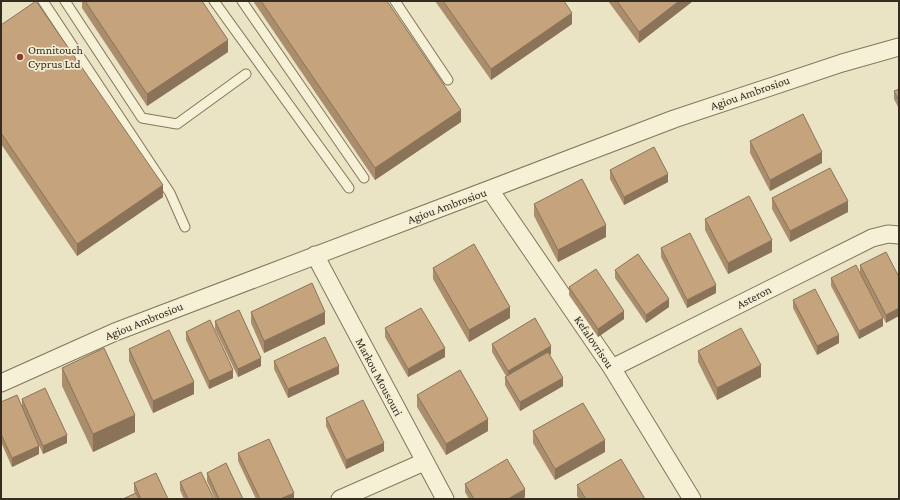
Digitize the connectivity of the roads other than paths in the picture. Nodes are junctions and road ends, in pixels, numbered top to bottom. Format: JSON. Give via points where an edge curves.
{"nodes":[{"id":1,"x":43,"y":1,"type":"edge"},
{"id":2,"x":65,"y":1,"type":"edge"},
{"id":3,"x":214,"y":1,"type":"edge"},
{"id":4,"x":242,"y":1,"type":"edge"},
{"id":5,"x":395,"y":1,"type":"edge"},
{"id":6,"x":899,"y":47,"type":"edge"},
{"id":7,"x":246,"y":74,"type":"dead end"},
{"id":8,"x":448,"y":80,"type":"dead end"},
{"id":9,"x":364,"y":178,"type":"dead end"},
{"id":10,"x":349,"y":188,"type":"dead end"},
{"id":11,"x":490,"y":190,"type":"junction"},
{"id":12,"x":185,"y":227,"type":"dead end"},
{"id":13,"x":899,"y":235,"type":"edge"},
{"id":14,"x":314,"y":255,"type":"junction"},
{"id":15,"x":612,"y":368,"type":"junction"},
{"id":16,"x":1,"y":383,"type":"edge"},
{"id":17,"x":424,"y":462,"type":"junction"},
{"id":18,"x":340,"y":499,"type":"edge"},
{"id":19,"x":445,"y":499,"type":"edge"},
{"id":20,"x":692,"y":499,"type":"edge"}],
"edges":[{"from":1,"to":12,"type":"lane","via":[[170,193]]},
{"from":2,"to":7,"type":"lane","via":[[142,118],[177,124]]},
{"from":3,"to":10,"type":"lane"},
{"from":4,"to":9,"type":"lane"},
{"from":5,"to":8,"type":"lane"},
{"from":6,"to":11,"type":"street","name":"Agiou Ambrosiou","via":[[842,63],[674,119]]},
{"from":11,"to":14,"type":"street","name":"Agiou Ambrosiou"},
{"from":11,"to":15,"type":"street","name":"Kefalovrisou"},
{"from":13,"to":15,"type":"street","name":"Asteron","via":[[888,234],[872,238]]},
{"from":14,"to":16,"type":"street","name":"Agiou Ambrosiou","via":[[115,332]]},
{"from":14,"to":17,"type":"street","name":"Markou Mousouri"},
{"from":15,"to":20,"type":"street","name":"Kefalovrisou"},
{"from":17,"to":18,"type":"street"},
{"from":17,"to":19,"type":"street","name":"Markou Mousouri"}]}
